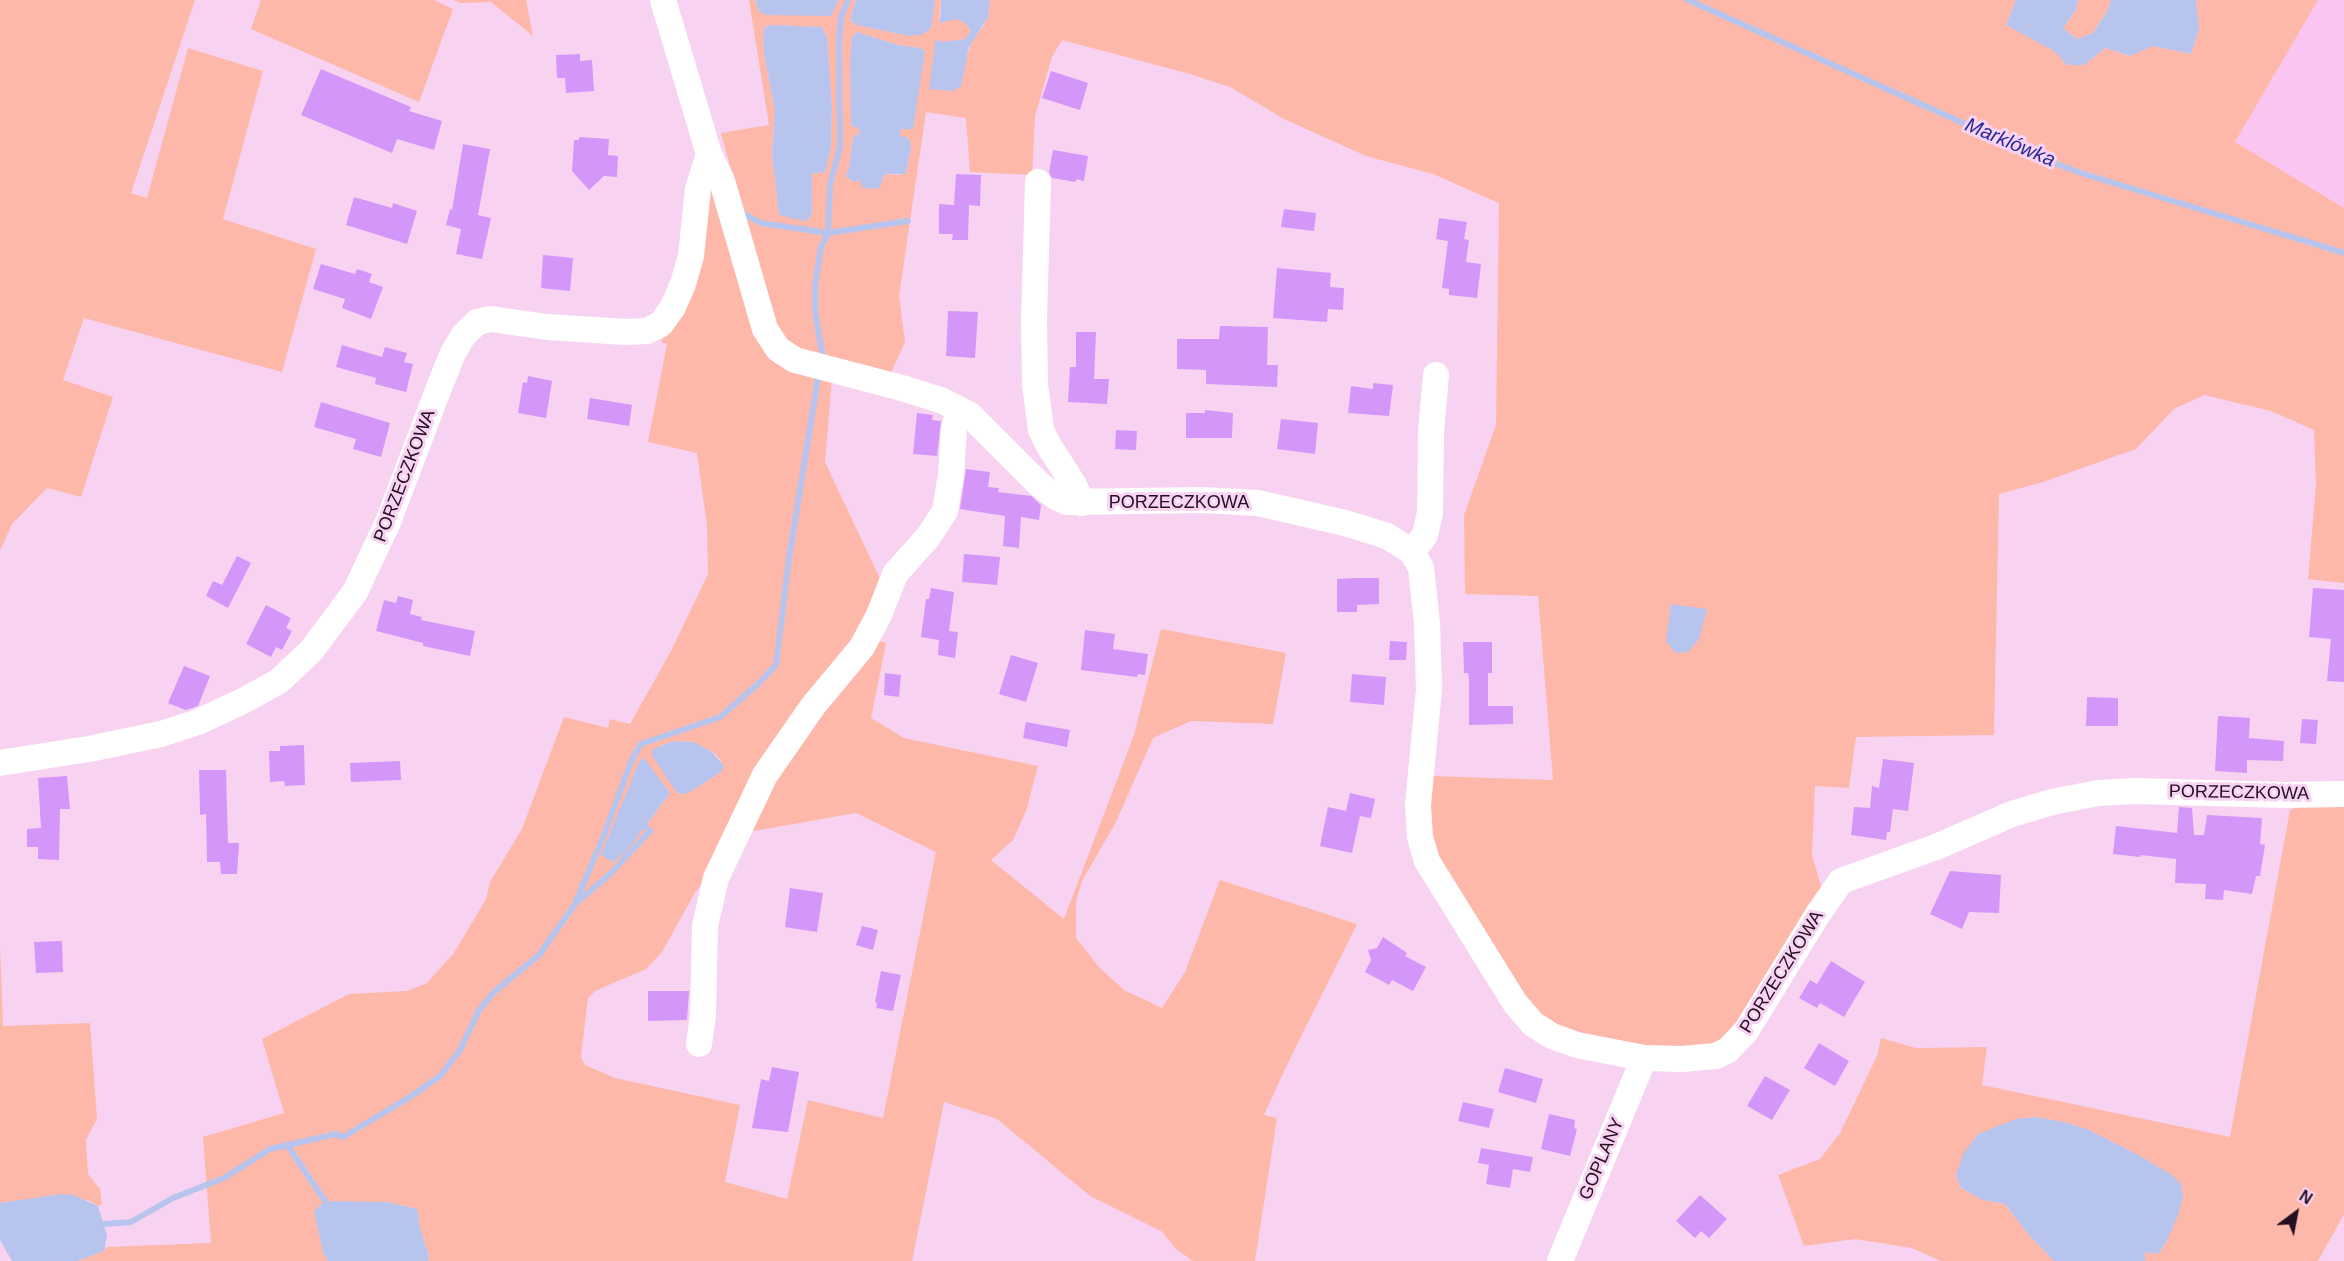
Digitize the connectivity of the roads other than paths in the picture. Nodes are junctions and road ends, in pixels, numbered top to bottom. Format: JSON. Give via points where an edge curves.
{"nodes":[{"id":1,"x":663,"y":0,"type":"edge"},
{"id":2,"x":709,"y":154,"type":"junction"},
{"id":3,"x":1038,"y":182,"type":"dead end"},
{"id":4,"x":1436,"y":375,"type":"dead end"},
{"id":5,"x":959,"y":409,"type":"junction"},
{"id":6,"x":1082,"y":503,"type":"junction"},
{"id":7,"x":1412,"y":552,"type":"junction"},
{"id":8,"x":0,"y":763,"type":"edge"},
{"id":9,"x":2344,"y":794,"type":"edge"},
{"id":10,"x":699,"y":1044,"type":"dead end"},
{"id":11,"x":1644,"y":1058,"type":"junction"},
{"id":12,"x":1560,"y":1261,"type":"edge"}],
"edges":[{"from":1,"to":2,"type":"street","name":"PORZECZKOWA"},
{"from":2,"to":5,"type":"street","name":"PORZECZKOWA","via":[[722,181],[765,329],[778,349],[795,360],[902,388]]},
{"from":2,"to":8,"type":"street","name":"PORZECZKOWA","via":[[698,189],[691,256],[673,307],[661,324],[647,331],[625,332],[491,319],[477,322],[463,336],[440,385],[388,522],[355,592],[311,651],[279,681],[198,722],[160,734]]},
{"from":3,"to":6,"type":"street","name":"PORZECZKOWA","via":[[1034,320],[1035,384],[1041,430]]},
{"from":4,"to":7,"type":"street","via":[[1430,513],[1425,535]]},
{"from":5,"to":6,"type":"street","name":"PORZECZKOWA","via":[[970,415],[1046,490],[1067,502]]},
{"from":5,"to":10,"type":"street","via":[[945,511],[895,574],[862,647],[771,765],[716,878],[705,926]]},
{"from":6,"to":7,"type":"street","name":"PORZECZKOWA","via":[[1258,503],[1387,536]]},
{"from":7,"to":11,"type":"street","name":"PORZECZKOWA","via":[[1421,568],[1427,623],[1429,689],[1418,805],[1420,837],[1427,861],[1515,1002],[1533,1024],[1577,1045]]},
{"from":9,"to":11,"type":"street","name":"PORZECZKOWA","via":[[2107,792],[2012,814],[1841,881],[1746,1031],[1728,1050],[1716,1056]]},
{"from":11,"to":12,"type":"street","name":"GOPLANY"}]}
